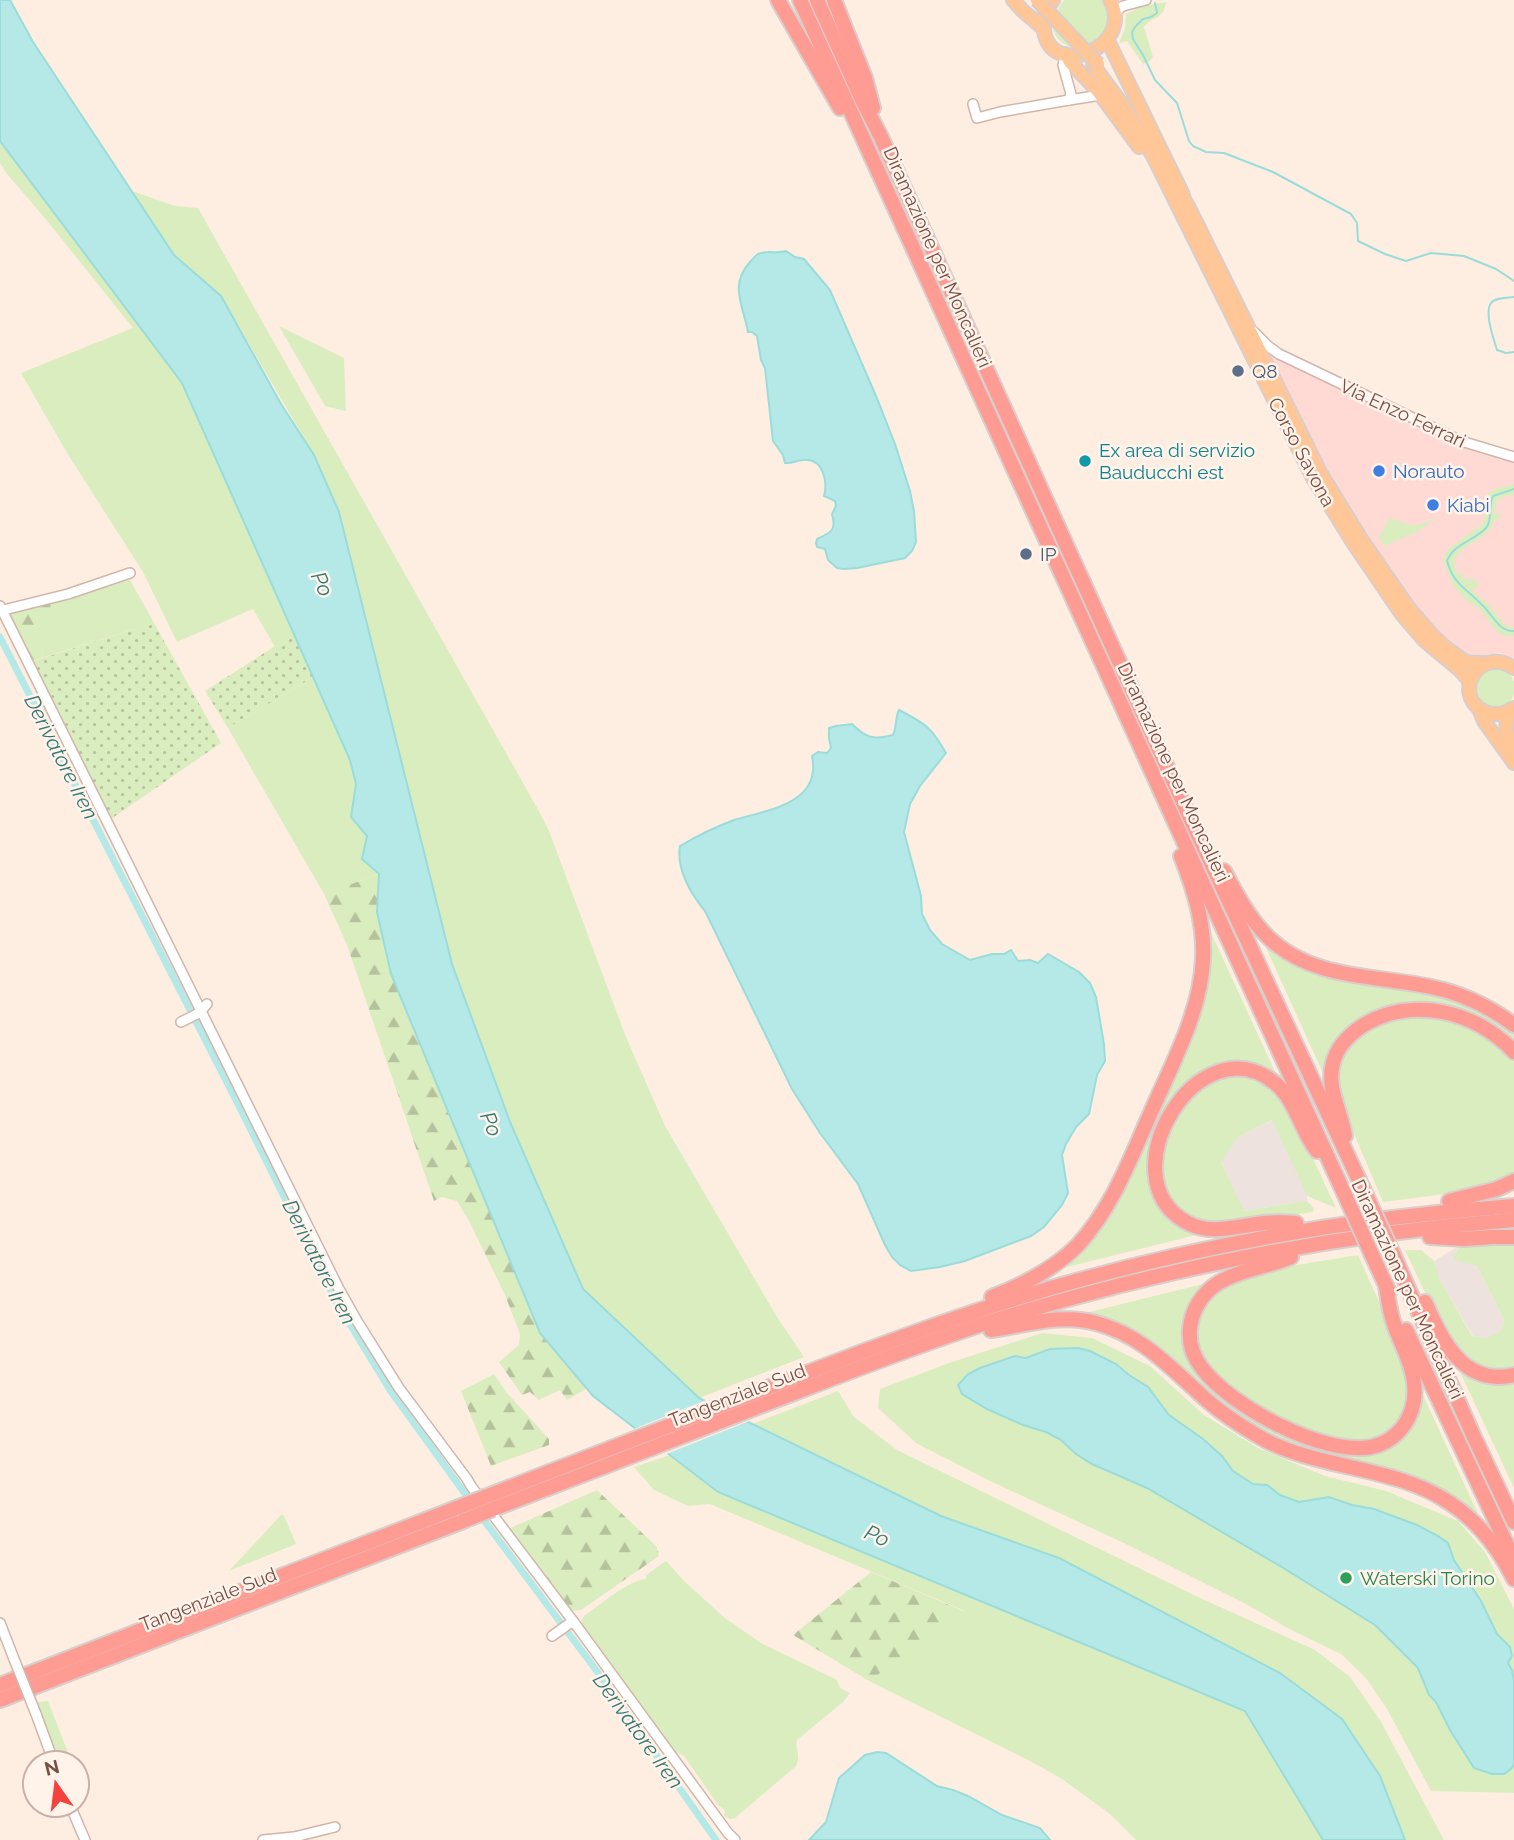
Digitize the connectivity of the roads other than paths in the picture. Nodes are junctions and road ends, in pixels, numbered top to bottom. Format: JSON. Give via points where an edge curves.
{"nodes":[{"id":1,"x":778,"y":0,"type":"edge"},
{"id":2,"x":800,"y":0,"type":"edge"},
{"id":3,"x":817,"y":0,"type":"edge"},
{"id":4,"x":834,"y":0,"type":"edge"},
{"id":5,"x":1013,"y":0,"type":"edge"},
{"id":6,"x":1053,"y":0,"type":"edge"},
{"id":7,"x":1110,"y":0,"type":"edge"},
{"id":8,"x":1146,"y":0,"type":"edge"},
{"id":9,"x":1034,"y":1,"type":"edge"},
{"id":10,"x":1114,"y":13,"type":"junction"},
{"id":11,"x":1044,"y":29,"type":"junction"},
{"id":12,"x":1107,"y":39,"type":"junction"},
{"id":13,"x":1066,"y":54,"type":"junction"},
{"id":14,"x":1101,"y":95,"type":"junction"},
{"id":15,"x":1069,"y":100,"type":"junction"},
{"id":16,"x":973,"y":104,"type":"dead end"},
{"id":17,"x":881,"y":137,"type":"junction"},
{"id":18,"x":890,"y":198,"type":"junction"},
{"id":19,"x":1185,"y":210,"type":"junction"},
{"id":20,"x":1249,"y":327,"type":"junction"},
{"id":21,"x":1514,"y":457,"type":"edge"},
{"id":22,"x":130,"y":573,"type":"dead end"},
{"id":23,"x":1,"y":609,"type":"edge"},
{"id":24,"x":1485,"y":663,"type":"junction"},
{"id":25,"x":1514,"y":668,"type":"edge"},
{"id":26,"x":1470,"y":682,"type":"junction"},
{"id":27,"x":1479,"y":708,"type":"junction"},
{"id":28,"x":1513,"y":708,"type":"edge"},
{"id":29,"x":1514,"y":747,"type":"edge"},
{"id":30,"x":1514,"y":763,"type":"edge"},
{"id":31,"x":1168,"y":808,"type":"junction"},
{"id":32,"x":1191,"y":820,"type":"junction"},
{"id":33,"x":203,"y":1009,"type":"junction"},
{"id":34,"x":181,"y":1022,"type":"dead end"},
{"id":35,"x":1514,"y":1025,"type":"edge"},
{"id":36,"x":1514,"y":1052,"type":"edge"},
{"id":37,"x":1345,"y":1148,"type":"junction"},
{"id":38,"x":1334,"y":1171,"type":"junction"},
{"id":39,"x":1514,"y":1181,"type":"edge"},
{"id":40,"x":1514,"y":1196,"type":"edge"},
{"id":41,"x":1449,"y":1201,"type":"junction"},
{"id":42,"x":1514,"y":1206,"type":"edge"},
{"id":43,"x":1514,"y":1221,"type":"edge"},
{"id":44,"x":1296,"y":1223,"type":"junction"},
{"id":45,"x":1430,"y":1237,"type":"junction"},
{"id":46,"x":1514,"y":1237,"type":"edge"},
{"id":47,"x":1189,"y":1253,"type":"junction"},
{"id":48,"x":1291,"y":1257,"type":"junction"},
{"id":49,"x":1402,"y":1273,"type":"junction"},
{"id":50,"x":1386,"y":1286,"type":"junction"},
{"id":51,"x":991,"y":1330,"type":"junction"},
{"id":52,"x":910,"y":1342,"type":"junction"},
{"id":53,"x":1514,"y":1375,"type":"edge"},
{"id":54,"x":489,"y":1503,"type":"junction"},
{"id":55,"x":458,"y":1515,"type":"junction"},
{"id":56,"x":1514,"y":1522,"type":"edge"},
{"id":57,"x":1514,"y":1560,"type":"edge"},
{"id":58,"x":1514,"y":1579,"type":"edge"},
{"id":59,"x":573,"y":1621,"type":"junction"},
{"id":60,"x":0,"y":1623,"type":"edge"},
{"id":61,"x":552,"y":1636,"type":"dead end"},
{"id":62,"x":0,"y":1685,"type":"edge"},
{"id":63,"x":0,"y":1700,"type":"edge"},
{"id":64,"x":49,"y":1749,"type":"edge"},
{"id":65,"x":76,"y":1819,"type":"edge"},
{"id":66,"x":335,"y":1827,"type":"dead end"},
{"id":67,"x":85,"y":1840,"type":"edge"},
{"id":68,"x":263,"y":1840,"type":"edge"},
{"id":69,"x":735,"y":1840,"type":"edge"}],
"edges":[{"from":1,"to":18,"type":"highway"},
{"from":2,"to":18,"type":"highway","name":"Diramazione per Moncalieri"},
{"from":3,"to":17,"type":"highway","name":"Diramazione per Moncalieri"},
{"from":4,"to":17,"type":"highway","via":[[865,78]]},
{"from":5,"to":11,"type":"main road"},
{"from":6,"to":11,"type":"main road","via":[[1044,12]]},
{"from":7,"to":10,"type":"main road"},
{"from":8,"to":10,"type":"street"},
{"from":9,"to":19,"type":"main road","name":"Corso Savona","bridge":true,"via":[[1109,78]]},
{"from":10,"to":12,"type":"main road"},
{"from":11,"to":13,"type":"main road","via":[[1050,45]]},
{"from":12,"to":13,"type":"main road","via":[[1086,54]]},
{"from":12,"to":19,"type":"main road"},
{"from":13,"to":14,"type":"main road"},
{"from":13,"to":15,"type":"street","via":[[1063,65]]},
{"from":14,"to":15,"type":"street"},
{"from":14,"to":19,"type":"main road"},
{"from":15,"to":16,"type":"street","via":[[977,118]]},
{"from":17,"to":32,"type":"highway","name":"Diramazione per Moncalieri"},
{"from":18,"to":31,"type":"highway","name":"Diramazione per Moncalieri"},
{"from":19,"to":20,"type":"main road","name":"Corso Savona"},
{"from":19,"to":26,"type":"main road","name":"Corso Savona","via":[[1332,511],[1412,627]]},
{"from":20,"to":21,"type":"street","name":"Via Enzo Ferrari","via":[[1274,351],[1294,361],[1461,441]]},
{"from":20,"to":24,"type":"main road","name":"Corso Savona","via":[[1321,474],[1404,601],[1445,647],[1464,660]]},
{"from":22,"to":23,"type":"street","via":[[68,594]]},
{"from":23,"to":33,"type":"street"},
{"from":24,"to":25,"type":"main road","name":"Corso Savona","via":[[1500,661]]},
{"from":24,"to":26,"type":"main road"},
{"from":26,"to":27,"type":"main road","name":"Corso Savona","via":[[1471,698]]},
{"from":27,"to":28,"type":"main road","via":[[1495,715]]},
{"from":27,"to":30,"type":"main road","name":"Corso Savona"},
{"from":28,"to":29,"type":"main road","via":[[1505,727]]},
{"from":31,"to":38,"type":"highway","name":"Diramazione per Moncalieri"},
{"from":31,"to":52,"type":"highway","via":[[1199,912],[1201,977],[1190,1023],[1119,1185],[1077,1245],[1052,1266],[1021,1284],[951,1311]]},
{"from":32,"to":35,"type":"highway","via":[[1259,927],[1293,956],[1323,970],[1453,993]]},
{"from":32,"to":37,"type":"highway","name":"Diramazione per Moncalieri"},
{"from":33,"to":34,"type":"street"},
{"from":33,"to":59,"type":"street","via":[[357,1321],[399,1388]]},
{"from":36,"to":37,"type":"highway","via":[[1489,1031],[1451,1014],[1400,1012],[1366,1024],[1341,1045],[1331,1069]]},
{"from":37,"to":49,"type":"highway","name":"Diramazione per Moncalieri","bridge":true},
{"from":38,"to":44,"type":"highway","via":[[1313,1147],[1282,1089],[1258,1074],[1217,1072],[1178,1101],[1161,1131],[1156,1154],[1159,1187],[1171,1211],[1205,1228]]},
{"from":38,"to":50,"type":"highway","name":"Diramazione per Moncalieri","bridge":true},
{"from":39,"to":41,"type":"highway"},
{"from":40,"to":41,"type":"highway"},
{"from":41,"to":44,"type":"highway"},
{"from":42,"to":47,"type":"highway","name":"Tangenziale Sud","via":[[1359,1223]]},
{"from":43,"to":45,"type":"highway"},
{"from":43,"to":52,"type":"highway","name":"Tangenziale Sud","via":[[1346,1239],[1193,1267]]},
{"from":44,"to":47,"type":"highway","via":[[1247,1233]]},
{"from":45,"to":46,"type":"highway"},
{"from":45,"to":48,"type":"highway"},
{"from":47,"to":52,"type":"highway","name":"Tangenziale Sud","via":[[980,1310]]},
{"from":48,"to":50,"type":"highway","via":[[1210,1289],[1194,1312],[1189,1341],[1201,1368],[1227,1393],[1277,1424],[1318,1440],[1350,1448],[1380,1444],[1398,1433],[1411,1412],[1414,1376]]},
{"from":48,"to":51,"type":"highway","via":[[1128,1292]]},
{"from":49,"to":53,"type":"highway","via":[[1419,1290],[1448,1348],[1462,1363],[1479,1374]]},
{"from":49,"to":56,"type":"highway","name":"Diramazione per Moncalieri"},
{"from":50,"to":57,"type":"highway","name":"Diramazione per Moncalieri"},
{"from":51,"to":52,"type":"highway"},
{"from":51,"to":58,"type":"highway","via":[[1065,1318],[1122,1331],[1154,1352],[1227,1417],[1265,1440],[1319,1461],[1402,1481],[1444,1499],[1479,1527]]},
{"from":52,"to":54,"type":"highway","name":"Tangenziale Sud","via":[[847,1373],[572,1479]]},
{"from":52,"to":54,"type":"highway","name":"Tangenziale Sud","via":[[836,1362],[562,1467]]},
{"from":54,"to":55,"type":"highway","name":"Tangenziale Sud","bridge":true},
{"from":55,"to":62,"type":"highway","name":"Tangenziale Sud"},
{"from":55,"to":63,"type":"highway","name":"Tangenziale Sud"},
{"from":59,"to":61,"type":"street"},
{"from":59,"to":69,"type":"street"},
{"from":60,"to":64,"type":"street","bridge":true},
{"from":65,"to":67,"type":"street"},
{"from":66,"to":68,"type":"street"}]}
